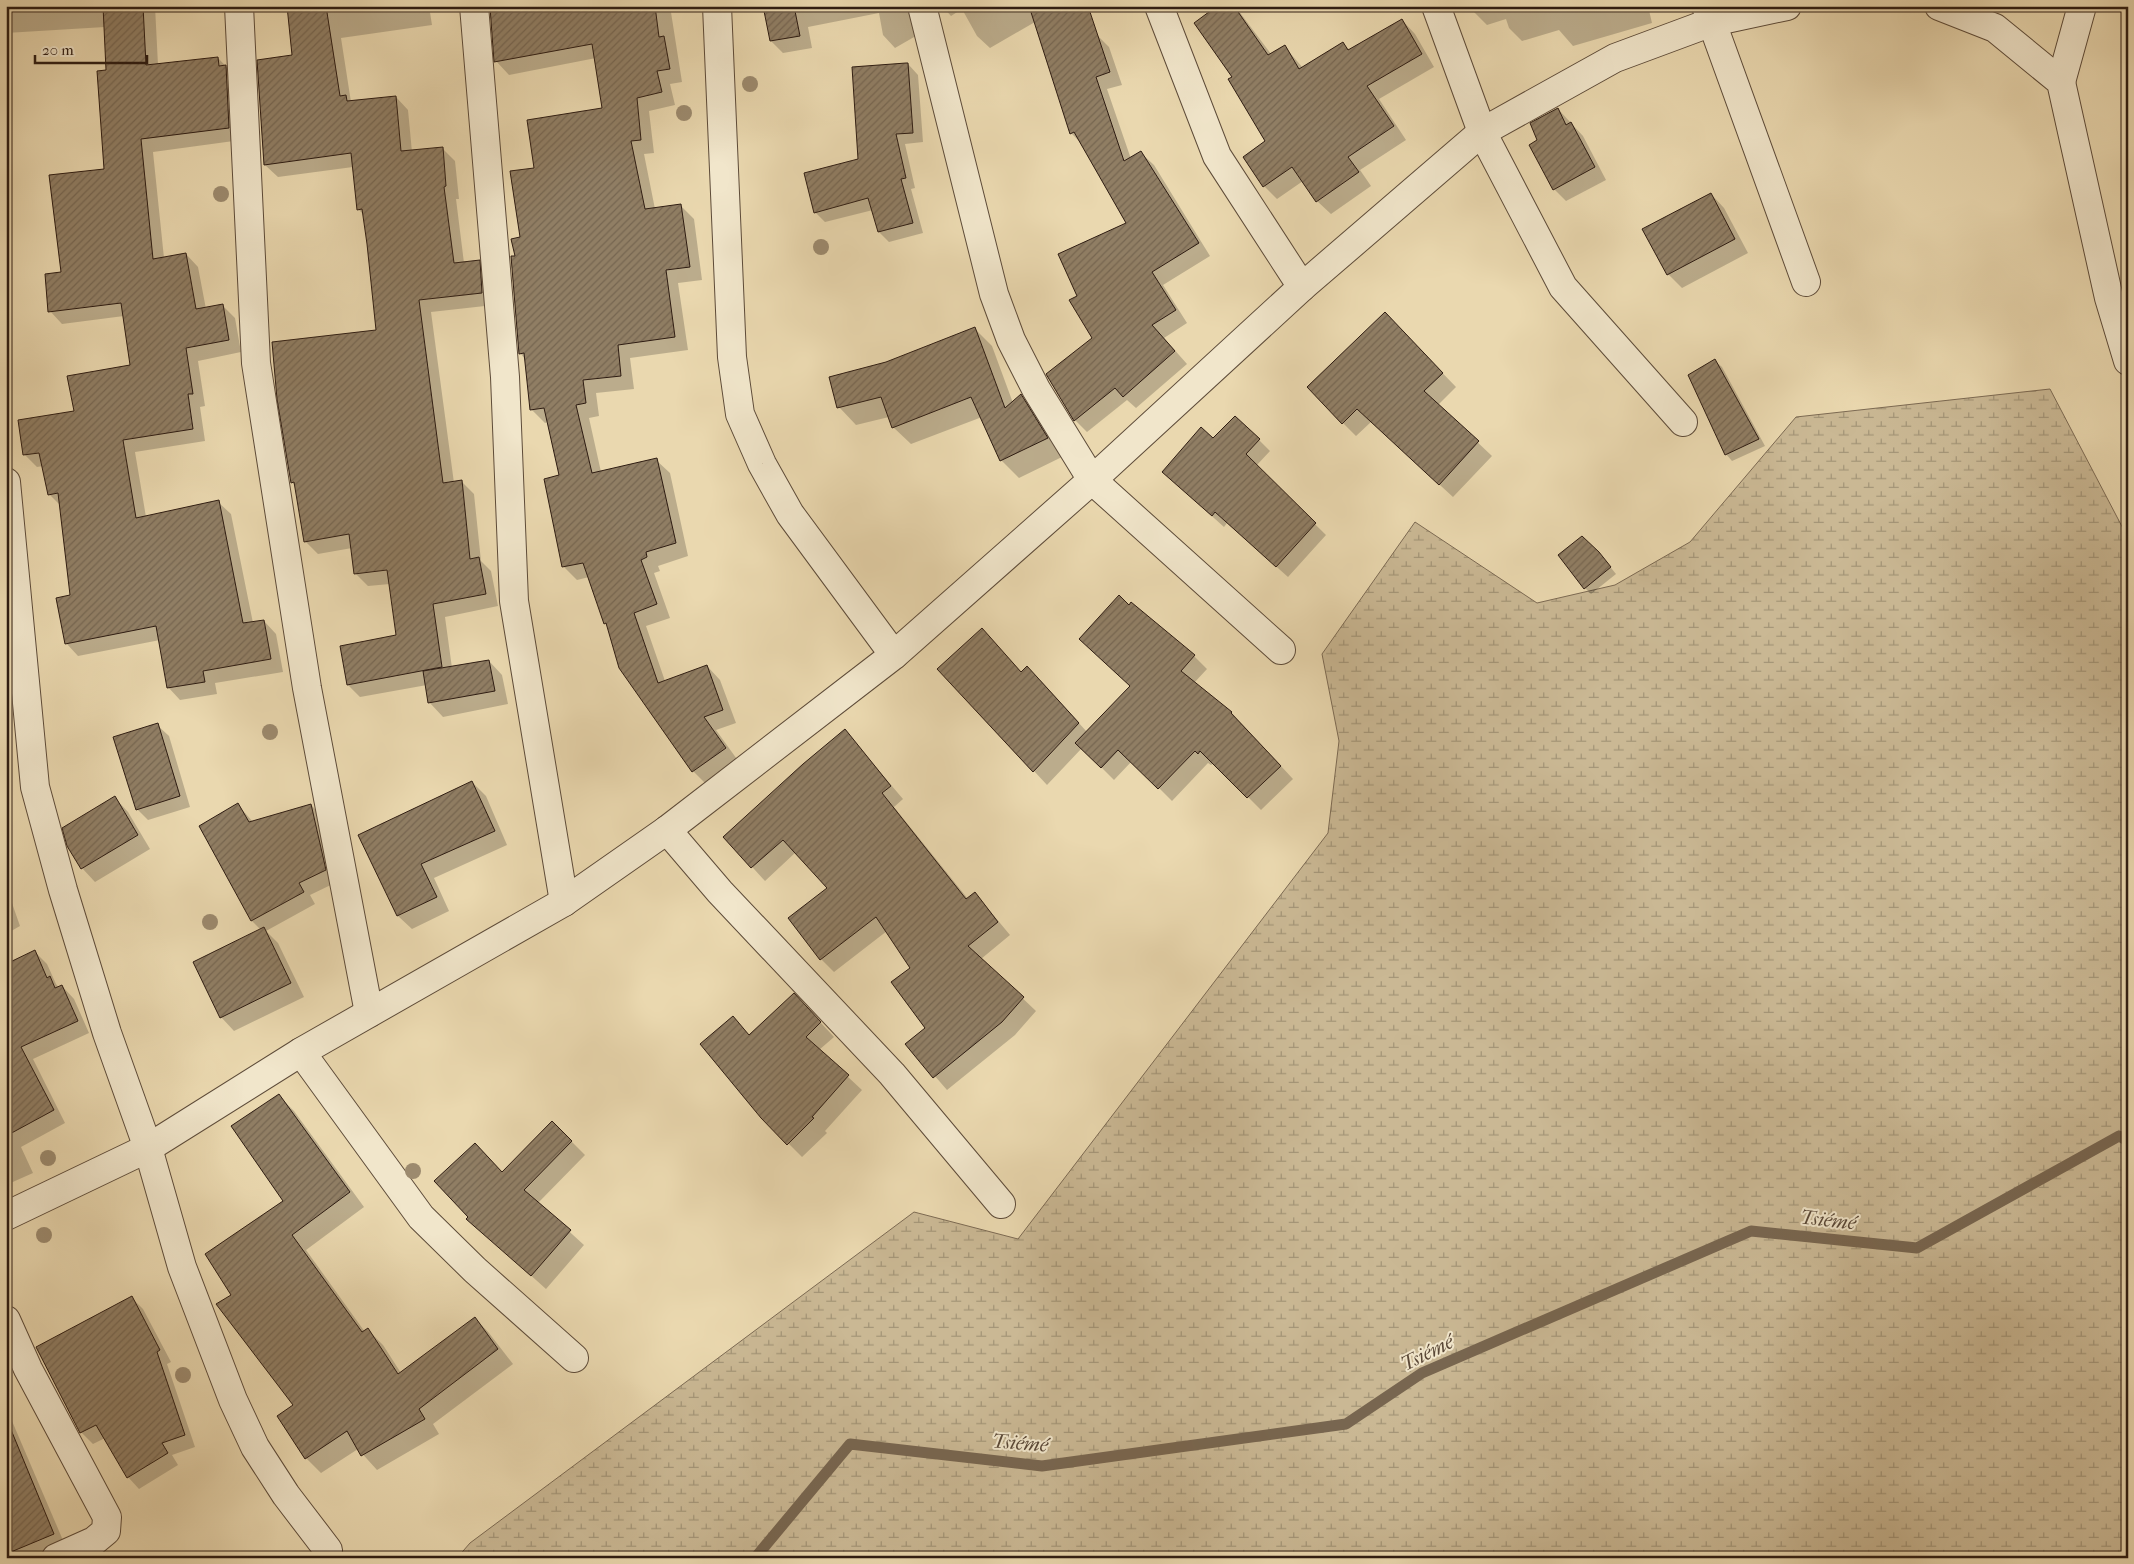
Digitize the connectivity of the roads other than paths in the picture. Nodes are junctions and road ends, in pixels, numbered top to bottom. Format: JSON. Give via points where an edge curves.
{"nodes":[{"id":1,"x":239,"y":6,"type":"edge"},
{"id":2,"x":474,"y":6,"type":"edge"},
{"id":3,"x":718,"y":6,"type":"edge"},
{"id":4,"x":922,"y":6,"type":"edge"},
{"id":5,"x":1159,"y":6,"type":"edge"},
{"id":6,"x":1436,"y":6,"type":"edge"},
{"id":7,"x":1787,"y":6,"type":"edge"},
{"id":8,"x":1939,"y":6,"type":"edge"},
{"id":9,"x":2082,"y":6,"type":"edge"},
{"id":10,"x":1709,"y":14,"type":"edge"},
{"id":11,"x":2062,"y":82,"type":"junction"},
{"id":12,"x":1482,"y":132,"type":"junction"},
{"id":13,"x":1806,"y":282,"type":"dead end"},
{"id":14,"x":1302,"y":288,"type":"junction"},
{"id":15,"x":2128,"y":361,"type":"edge"},
{"id":16,"x":1683,"y":422,"type":"dead end"},
{"id":17,"x":1092,"y":480,"type":"junction"},
{"id":18,"x":6,"y":482,"type":"edge"},
{"id":19,"x":1281,"y":650,"type":"dead end"},
{"id":20,"x":894,"y":655,"type":"junction"},
{"id":21,"x":667,"y":830,"type":"junction"},
{"id":22,"x":564,"y":902,"type":"junction"},
{"id":23,"x":369,"y":1013,"type":"junction"},
{"id":24,"x":301,"y":1052,"type":"junction"},
{"id":25,"x":148,"y":1148,"type":"junction"},
{"id":26,"x":1001,"y":1204,"type":"dead end"},
{"id":27,"x":6,"y":1216,"type":"edge"},
{"id":28,"x":6,"y":1320,"type":"edge"},
{"id":29,"x":574,"y":1358,"type":"dead end"},
{"id":30,"x":328,"y":1550,"type":"dead end"},
{"id":31,"x":56,"y":1558,"type":"edge"}],
"edges":[{"from":1,"to":23,"type":"street","via":[[256,363],[307,688]]},
{"from":2,"to":22,"type":"street","via":[[505,377],[514,600]]},
{"from":3,"to":20,"type":"street","via":[[732,357],[740,414],[762,464],[790,514]]},
{"from":4,"to":17,"type":"street","via":[[994,294],[1011,340],[1036,389]]},
{"from":5,"to":14,"type":"street","via":[[1217,156]]},
{"from":6,"to":12,"type":"street"},
{"from":7,"to":10,"type":"street"},
{"from":8,"to":11,"type":"street","via":[[1995,28]]},
{"from":9,"to":11,"type":"street"},
{"from":10,"to":12,"type":"street","via":[[1615,58]]},
{"from":10,"to":13,"type":"street"},
{"from":11,"to":15,"type":"street","via":[[2108,298]]},
{"from":12,"to":14,"type":"street"},
{"from":12,"to":16,"type":"street","via":[[1563,287]]},
{"from":14,"to":17,"type":"street"},
{"from":17,"to":19,"type":"street"},
{"from":17,"to":20,"type":"street"},
{"from":18,"to":25,"type":"street","via":[[35,788],[63,890]]},
{"from":20,"to":21,"type":"street"},
{"from":21,"to":22,"type":"street"},
{"from":21,"to":26,"type":"street","via":[[720,892],[892,1074]]},
{"from":22,"to":23,"type":"street"},
{"from":23,"to":24,"type":"street"},
{"from":24,"to":25,"type":"street"},
{"from":24,"to":29,"type":"street","via":[[421,1217]]},
{"from":25,"to":27,"type":"street"},
{"from":25,"to":30,"type":"street","via":[[182,1267],[233,1400],[255,1447]]},
{"from":28,"to":31,"type":"street","via":[[28,1369],[108,1518],[106,1531],[94,1541]]}]}
